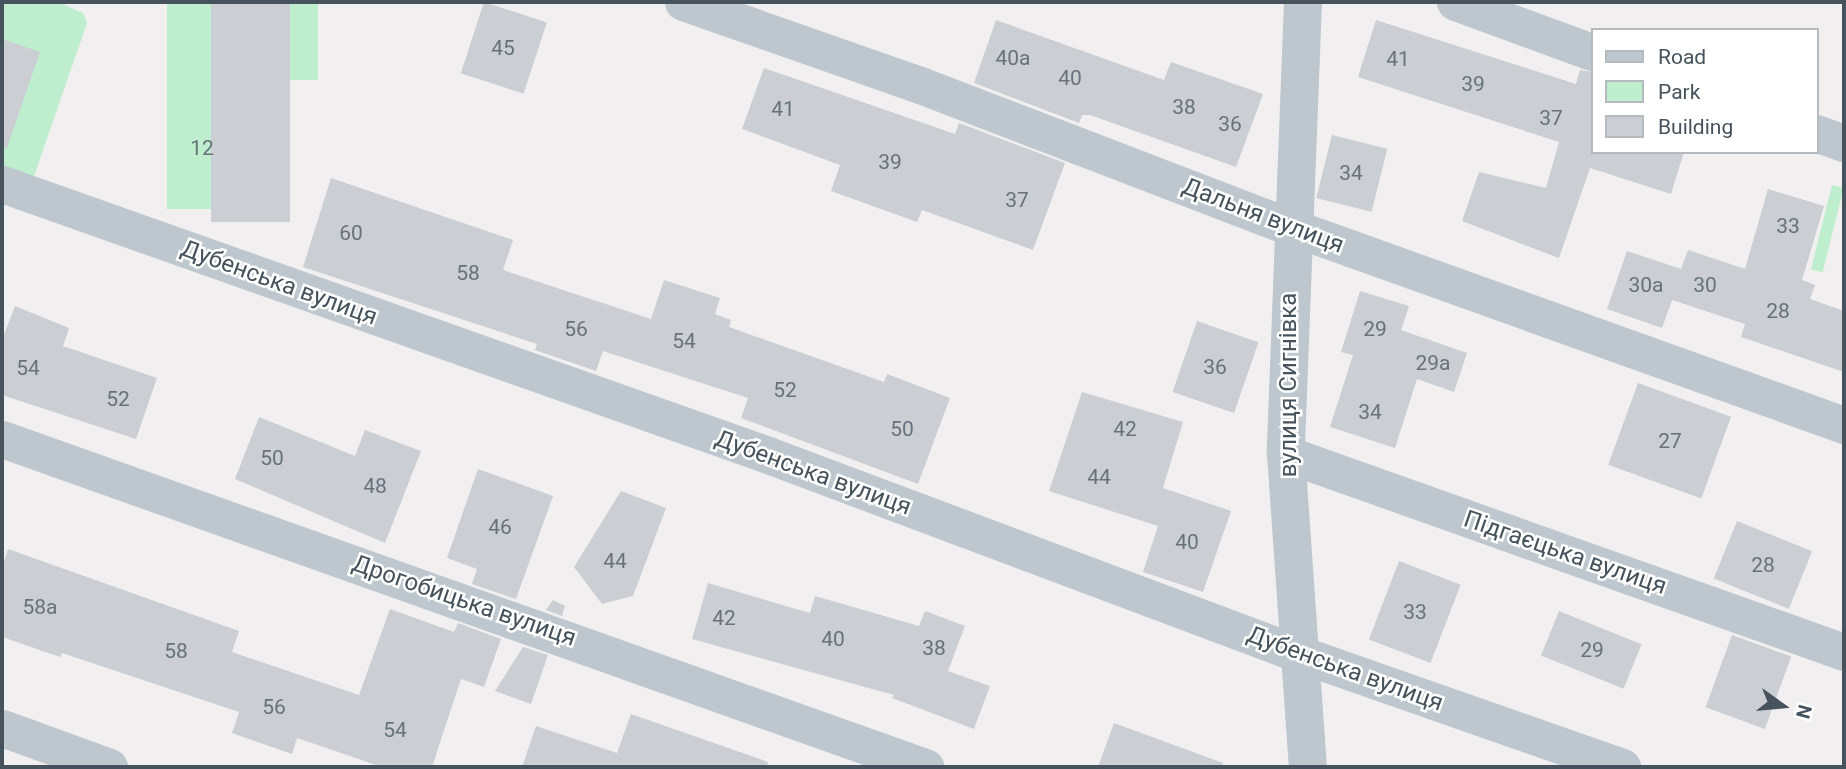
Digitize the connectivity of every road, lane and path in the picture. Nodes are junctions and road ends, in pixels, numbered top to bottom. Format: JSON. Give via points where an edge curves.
{"nodes":[{"id":1,"x":683,"y":2,"type":"edge"},
{"id":2,"x":1303,"y":2,"type":"edge"},
{"id":3,"x":1455,"y":2,"type":"edge"},
{"id":4,"x":1590,"y":51,"type":"edge"},
{"id":5,"x":1818,"y":134,"type":"edge"},
{"id":6,"x":1844,"y":143,"type":"edge"},
{"id":7,"x":2,"y":184,"type":"edge"},
{"id":8,"x":1291,"y":227,"type":"junction"},
{"id":9,"x":1844,"y":425,"type":"edge"},
{"id":10,"x":2,"y":439,"type":"edge"},
{"id":11,"x":1286,"y":454,"type":"junction"},
{"id":12,"x":1844,"y":652,"type":"edge"},
{"id":13,"x":1297,"y":653,"type":"junction"},
{"id":14,"x":2,"y":728,"type":"edge"},
{"id":15,"x":109,"y":767,"type":"edge"},
{"id":16,"x":925,"y":767,"type":"edge"},
{"id":17,"x":1308,"y":767,"type":"edge"},
{"id":18,"x":1622,"y":767,"type":"edge"}],
"edges":[{"from":1,"to":8,"type":"street","name":"Дальня вулиця","via":[[920,85]]},
{"from":2,"to":8,"type":"street","name":"вулиця Сигнівка"},
{"from":3,"to":4,"type":"street"},
{"from":5,"to":6,"type":"street"},
{"from":7,"to":13,"type":"street","name":"Дубенська вулиця","via":[[768,456]]},
{"from":8,"to":9,"type":"street","name":"Дальня вулиця"},
{"from":8,"to":11,"type":"street","name":"вулиця Сигнівка"},
{"from":10,"to":16,"type":"street","name":"Дрогобицька вулиця"},
{"from":11,"to":12,"type":"street","name":"Підгаєцька вулиця"},
{"from":11,"to":13,"type":"street","name":"вулиця Сигнівка"},
{"from":13,"to":17,"type":"street","name":"вулиця Сигнівка"},
{"from":13,"to":18,"type":"street","name":"Дубенська вулиця"},
{"from":14,"to":15,"type":"street"}]}
